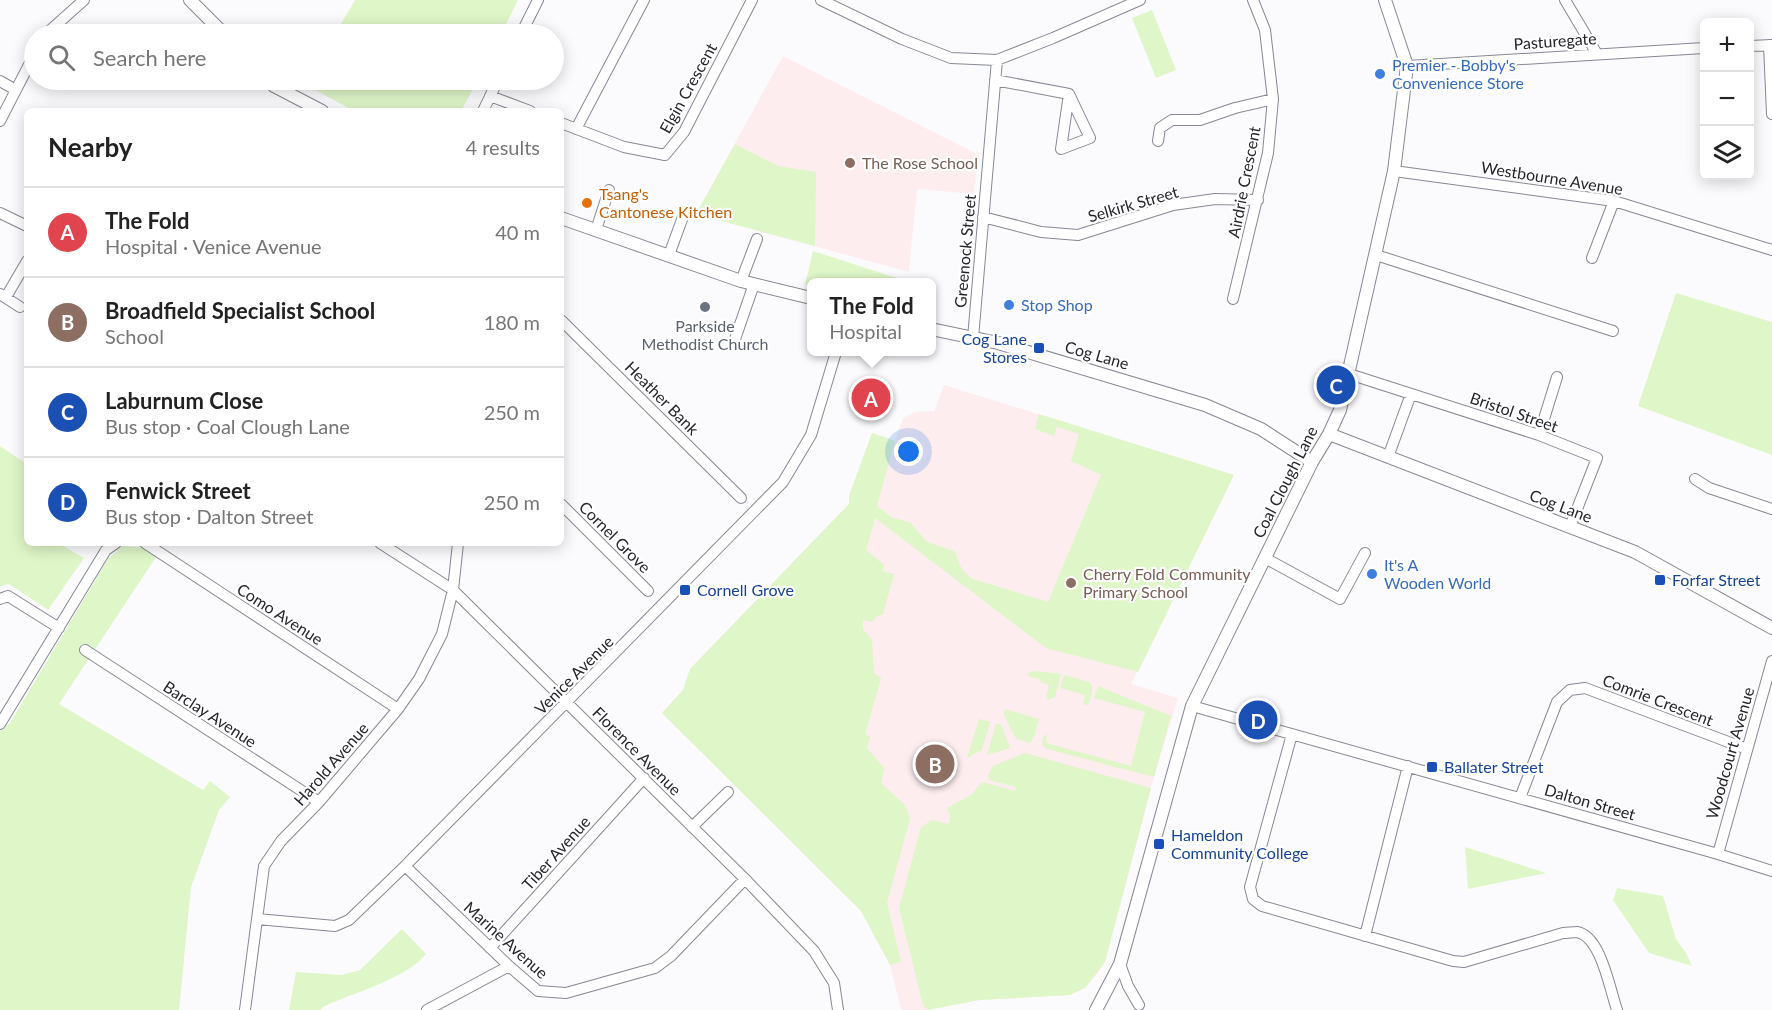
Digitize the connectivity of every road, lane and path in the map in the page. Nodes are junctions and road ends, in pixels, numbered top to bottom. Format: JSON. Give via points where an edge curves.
{"nodes":[{"id":1,"x":84,"y":0,"type":"edge"},
{"id":2,"x":190,"y":0,"type":"edge"},
{"id":3,"x":538,"y":0,"type":"edge"},
{"id":4,"x":644,"y":0,"type":"edge"},
{"id":5,"x":752,"y":0,"type":"edge"},
{"id":6,"x":821,"y":0,"type":"edge"},
{"id":7,"x":1140,"y":0,"type":"edge"},
{"id":8,"x":1253,"y":0,"type":"edge"},
{"id":9,"x":1385,"y":0,"type":"edge"},
{"id":10,"x":1565,"y":0,"type":"edge"},
{"id":11,"x":57,"y":24,"type":"edge"},
{"id":12,"x":214,"y":24,"type":"edge"},
{"id":13,"x":526,"y":24,"type":"edge"},
{"id":14,"x":1771,"y":45,"type":"edge"},
{"id":15,"x":1754,"y":46,"type":"edge"},
{"id":16,"x":1700,"y":48,"type":"edge"},
{"id":17,"x":1597,"y":54,"type":"junction"},
{"id":18,"x":997,"y":60,"type":"junction"},
{"id":19,"x":1407,"y":66,"type":"junction"},
{"id":20,"x":24,"y":74,"type":"edge"},
{"id":21,"x":995,"y":80,"type":"junction"},
{"id":22,"x":0,"y":81,"type":"edge"},
{"id":23,"x":16,"y":90,"type":"junction"},
{"id":24,"x":282,"y":90,"type":"edge"},
{"id":25,"x":493,"y":90,"type":"edge"},
{"id":26,"x":1069,"y":94,"type":"junction"},
{"id":27,"x":490,"y":96,"type":"junction"},
{"id":28,"x":1273,"y":99,"type":"junction"},
{"id":29,"x":316,"y":108,"type":"edge"},
{"id":30,"x":484,"y":108,"type":"edge"},
{"id":31,"x":522,"y":108,"type":"edge"},
{"id":32,"x":1772,"y":114,"type":"edge"},
{"id":33,"x":0,"y":121,"type":"edge"},
{"id":34,"x":564,"y":124,"type":"edge"},
{"id":35,"x":576,"y":129,"type":"junction"},
{"id":36,"x":1158,"y":141,"type":"dead end"},
{"id":37,"x":1394,"y":171,"type":"junction"},
{"id":38,"x":609,"y":190,"type":"dead end"},
{"id":39,"x":1258,"y":200,"type":"junction"},
{"id":40,"x":1614,"y":201,"type":"junction"},
{"id":41,"x":0,"y":213,"type":"edge"},
{"id":42,"x":684,"y":214,"type":"dead end"},
{"id":43,"x":983,"y":217,"type":"junction"},
{"id":44,"x":564,"y":219,"type":"edge"},
{"id":45,"x":24,"y":225,"type":"edge"},
{"id":46,"x":596,"y":230,"type":"junction"},
{"id":47,"x":757,"y":239,"type":"dead end"},
{"id":48,"x":1772,"y":250,"type":"edge"},
{"id":49,"x":669,"y":255,"type":"junction"},
{"id":50,"x":1376,"y":255,"type":"junction"},
{"id":51,"x":1592,"y":258,"type":"dead end"},
{"id":52,"x":24,"y":265,"type":"edge"},
{"id":53,"x":748,"y":282,"type":"junction"},
{"id":54,"x":3,"y":296,"type":"edge"},
{"id":55,"x":807,"y":297,"type":"edge"},
{"id":56,"x":1233,"y":299,"type":"dead end"},
{"id":57,"x":20,"y":307,"type":"dead end"},
{"id":58,"x":564,"y":323,"type":"edge"},
{"id":59,"x":936,"y":329,"type":"edge"},
{"id":60,"x":1612,"y":331,"type":"dead end"},
{"id":61,"x":973,"y":338,"type":"junction"},
{"id":62,"x":734,"y":342,"type":"dead end"},
{"id":63,"x":835,"y":356,"type":"edge"},
{"id":64,"x":1349,"y":374,"type":"junction"},
{"id":65,"x":1557,"y":377,"type":"dead end"},
{"id":66,"x":1411,"y":394,"type":"junction"},
{"id":67,"x":1329,"y":434,"type":"junction"},
{"id":68,"x":1539,"y":435,"type":"junction"},
{"id":69,"x":1388,"y":457,"type":"junction"},
{"id":70,"x":1312,"y":462,"type":"junction"},
{"id":71,"x":1695,"y":479,"type":"dead end"},
{"id":72,"x":741,"y":498,"type":"dead end"},
{"id":73,"x":564,"y":507,"type":"edge"},
{"id":74,"x":1772,"y":509,"type":"edge"},
{"id":75,"x":1570,"y":527,"type":"junction"},
{"id":76,"x":111,"y":546,"type":"edge"},
{"id":77,"x":150,"y":546,"type":"edge"},
{"id":78,"x":385,"y":546,"type":"edge"},
{"id":79,"x":459,"y":546,"type":"edge"},
{"id":80,"x":1365,"y":554,"type":"dead end"},
{"id":81,"x":1265,"y":558,"type":"junction"},
{"id":82,"x":453,"y":590,"type":"junction"},
{"id":83,"x":648,"y":591,"type":"dead end"},
{"id":84,"x":0,"y":599,"type":"edge"},
{"id":85,"x":58,"y":628,"type":"junction"},
{"id":86,"x":1772,"y":628,"type":"edge"},
{"id":87,"x":85,"y":650,"type":"dead end"},
{"id":88,"x":1772,"y":661,"type":"edge"},
{"id":89,"x":567,"y":703,"type":"junction"},
{"id":90,"x":1192,"y":706,"type":"junction"},
{"id":91,"x":398,"y":709,"type":"junction"},
{"id":92,"x":0,"y":724,"type":"edge"},
{"id":93,"x":1292,"y":734,"type":"junction"},
{"id":94,"x":1747,"y":749,"type":"junction"},
{"id":95,"x":1408,"y":766,"type":"junction"},
{"id":96,"x":645,"y":778,"type":"junction"},
{"id":97,"x":728,"y":792,"type":"dead end"},
{"id":98,"x":1520,"y":798,"type":"junction"},
{"id":99,"x":320,"y":802,"type":"junction"},
{"id":100,"x":692,"y":826,"type":"junction"},
{"id":101,"x":1718,"y":854,"type":"junction"},
{"id":102,"x":405,"y":866,"type":"junction"},
{"id":103,"x":1772,"y":871,"type":"edge"},
{"id":104,"x":745,"y":879,"type":"junction"},
{"id":105,"x":257,"y":920,"type":"junction"},
{"id":106,"x":1365,"y":936,"type":"junction"},
{"id":107,"x":490,"y":948,"type":"junction"},
{"id":108,"x":1120,"y":964,"type":"junction"},
{"id":109,"x":509,"y":966,"type":"junction"},
{"id":110,"x":1139,"y":1005,"type":"dead end"},
{"id":111,"x":245,"y":1010,"type":"edge"},
{"id":112,"x":427,"y":1010,"type":"edge"},
{"id":113,"x":838,"y":1010,"type":"edge"},
{"id":114,"x":1096,"y":1010,"type":"edge"},
{"id":115,"x":1617,"y":1010,"type":"edge"}],
"edges":[{"from":1,"to":11,"type":"street"},
{"from":2,"to":12,"type":"street"},
{"from":3,"to":13,"type":"street"},
{"from":4,"to":35,"type":"street"},
{"from":5,"to":35,"type":"street","name":"Elgin Crescent","via":[[684,132],[665,155],[624,147]]},
{"from":6,"to":18,"type":"street","via":[[951,58]]},
{"from":7,"to":18,"type":"street"},
{"from":8,"to":28,"type":"street","name":"Airdrie Crescent","via":[[1265,30]]},
{"from":9,"to":19,"type":"street","name":"Coal Clough Lane"},
{"from":10,"to":17,"type":"street"},
{"from":14,"to":15,"type":"street"},
{"from":14,"to":32,"type":"street"},
{"from":16,"to":17,"type":"street","name":"Pasturegate"},
{"from":17,"to":19,"type":"street","name":"Pasturegate"},
{"from":18,"to":21,"type":"street","name":"Greenock Street"},
{"from":19,"to":37,"type":"street","name":"Coal Clough Lane"},
{"from":20,"to":23,"type":"street"},
{"from":21,"to":26,"type":"street"},
{"from":21,"to":43,"type":"street","name":"Greenock Street"},
{"from":22,"to":23,"type":"street"},
{"from":23,"to":33,"type":"street"},
{"from":24,"to":29,"type":"street"},
{"from":25,"to":27,"type":"street"},
{"from":26,"to":26,"type":"street","via":[[1064,127],[1061,149],[1090,138]]},
{"from":27,"to":30,"type":"street"},
{"from":27,"to":31,"type":"street"},
{"from":28,"to":36,"type":"street","via":[[1200,120],[1172,120],[1160,128]]},
{"from":28,"to":39,"type":"street","name":"Airdrie Crescent"},
{"from":34,"to":35,"type":"street","name":"Elgin Crescent"},
{"from":37,"to":40,"type":"street","name":"Westbourne Avenue"},
{"from":37,"to":50,"type":"street","name":"Coal Clough Lane"},
{"from":38,"to":46,"type":"street"},
{"from":39,"to":43,"type":"street","name":"Selkirk Street","via":[[1215,199],[1173,206],[1078,235],[1041,232]]},
{"from":39,"to":56,"type":"street","name":"Airdrie Crescent"},
{"from":40,"to":48,"type":"street","name":"Westbourne Avenue"},
{"from":40,"to":51,"type":"street"},
{"from":41,"to":45,"type":"street"},
{"from":42,"to":49,"type":"street"},
{"from":43,"to":61,"type":"street","name":"Greenock Street"},
{"from":44,"to":46,"type":"street"},
{"from":46,"to":49,"type":"street"},
{"from":47,"to":53,"type":"street"},
{"from":49,"to":53,"type":"street"},
{"from":50,"to":60,"type":"street"},
{"from":50,"to":64,"type":"street","name":"Coal Clough Lane"},
{"from":52,"to":54,"type":"street"},
{"from":53,"to":55,"type":"street"},
{"from":53,"to":62,"type":"street"},
{"from":54,"to":57,"type":"street"},
{"from":58,"to":72,"type":"street","name":"Heather Bank"},
{"from":59,"to":61,"type":"street","name":"Cog Lane"},
{"from":61,"to":70,"type":"street","name":"Cog Lane","via":[[1205,405],[1261,429]]},
{"from":63,"to":89,"type":"street","name":"Venice Avenue","via":[[811,435],[783,482]]},
{"from":64,"to":66,"type":"street","name":"Bristol Street"},
{"from":64,"to":67,"type":"street","name":"Coal Clough Lane"},
{"from":65,"to":68,"type":"street"},
{"from":66,"to":68,"type":"street","name":"Bristol Street"},
{"from":66,"to":69,"type":"street"},
{"from":67,"to":69,"type":"street","name":"Cog Lane"},
{"from":67,"to":70,"type":"street","name":"Coal Clough Lane"},
{"from":68,"to":75,"type":"street","name":"Bristol Street","via":[[1598,458]]},
{"from":69,"to":75,"type":"street","name":"Cog Lane"},
{"from":70,"to":81,"type":"street","name":"Coal Clough Lane"},
{"from":71,"to":74,"type":"street","via":[[1709,488]]},
{"from":73,"to":83,"type":"street","name":"Cornel Grove"},
{"from":75,"to":86,"type":"street","name":"Cog Lane","via":[[1635,552]]},
{"from":76,"to":85,"type":"street"},
{"from":77,"to":91,"type":"street","name":"Como Avenue"},
{"from":78,"to":82,"type":"street","name":"Florence Avenue"},
{"from":79,"to":82,"type":"street","name":"Harold Avenue"},
{"from":80,"to":81,"type":"street","via":[[1340,598]]},
{"from":81,"to":90,"type":"street","name":"Coal Clough Lane"},
{"from":82,"to":89,"type":"street","name":"Florence Avenue"},
{"from":82,"to":91,"type":"street","name":"Harold Avenue","via":[[441,634],[419,679]]},
{"from":84,"to":85,"type":"street","via":[[8,596]]},
{"from":85,"to":92,"type":"street"},
{"from":87,"to":99,"type":"street","name":"Barclay Avenue"},
{"from":88,"to":94,"type":"street","name":"Woodcourt Avenue"},
{"from":89,"to":96,"type":"street","name":"Florence Avenue"},
{"from":89,"to":102,"type":"street","name":"Venice Avenue"},
{"from":90,"to":93,"type":"street","name":"Dalton Street"},
{"from":90,"to":108,"type":"street","name":"Coal Clough Lane"},
{"from":91,"to":99,"type":"street","name":"Harold Avenue"},
{"from":93,"to":95,"type":"street","name":"Dalton Street"},
{"from":93,"to":106,"type":"street","via":[[1250,887],[1253,899],[1262,906]]},
{"from":94,"to":98,"type":"street","name":"Comrie Crescent","via":[[1585,688],[1570,690],[1557,702]]},
{"from":94,"to":101,"type":"street","name":"Woodcourt Avenue"},
{"from":95,"to":98,"type":"street","name":"Dalton Street"},
{"from":95,"to":106,"type":"street"},
{"from":96,"to":100,"type":"street","name":"Florence Avenue"},
{"from":96,"to":107,"type":"street","name":"Tiber Avenue"},
{"from":97,"to":100,"type":"street"},
{"from":98,"to":101,"type":"street","name":"Dalton Street"},
{"from":99,"to":105,"type":"street","name":"Harold Avenue","via":[[281,842],[264,866]]},
{"from":100,"to":104,"type":"street","name":"Florence Avenue"},
{"from":101,"to":103,"type":"street","name":"Dalton Street"},
{"from":102,"to":105,"type":"street","name":"Venice Avenue","via":[[350,920],[335,926]]},
{"from":102,"to":107,"type":"street","name":"Marine Avenue"},
{"from":104,"to":109,"type":"street","name":"Marine Avenue","via":[[655,968],[566,993],[538,991]]},
{"from":104,"to":113,"type":"street","name":"Florence Avenue","via":[[814,951],[834,983]]},
{"from":105,"to":111,"type":"street","name":"Harold Avenue"},
{"from":106,"to":115,"type":"street","via":[[1464,962],[1578,932],[1598,950]]},
{"from":107,"to":109,"type":"street","name":"Marine Avenue"},
{"from":108,"to":110,"type":"street"},
{"from":108,"to":114,"type":"street","name":"Coal Clough Lane"},
{"from":109,"to":112,"type":"street"}]}
